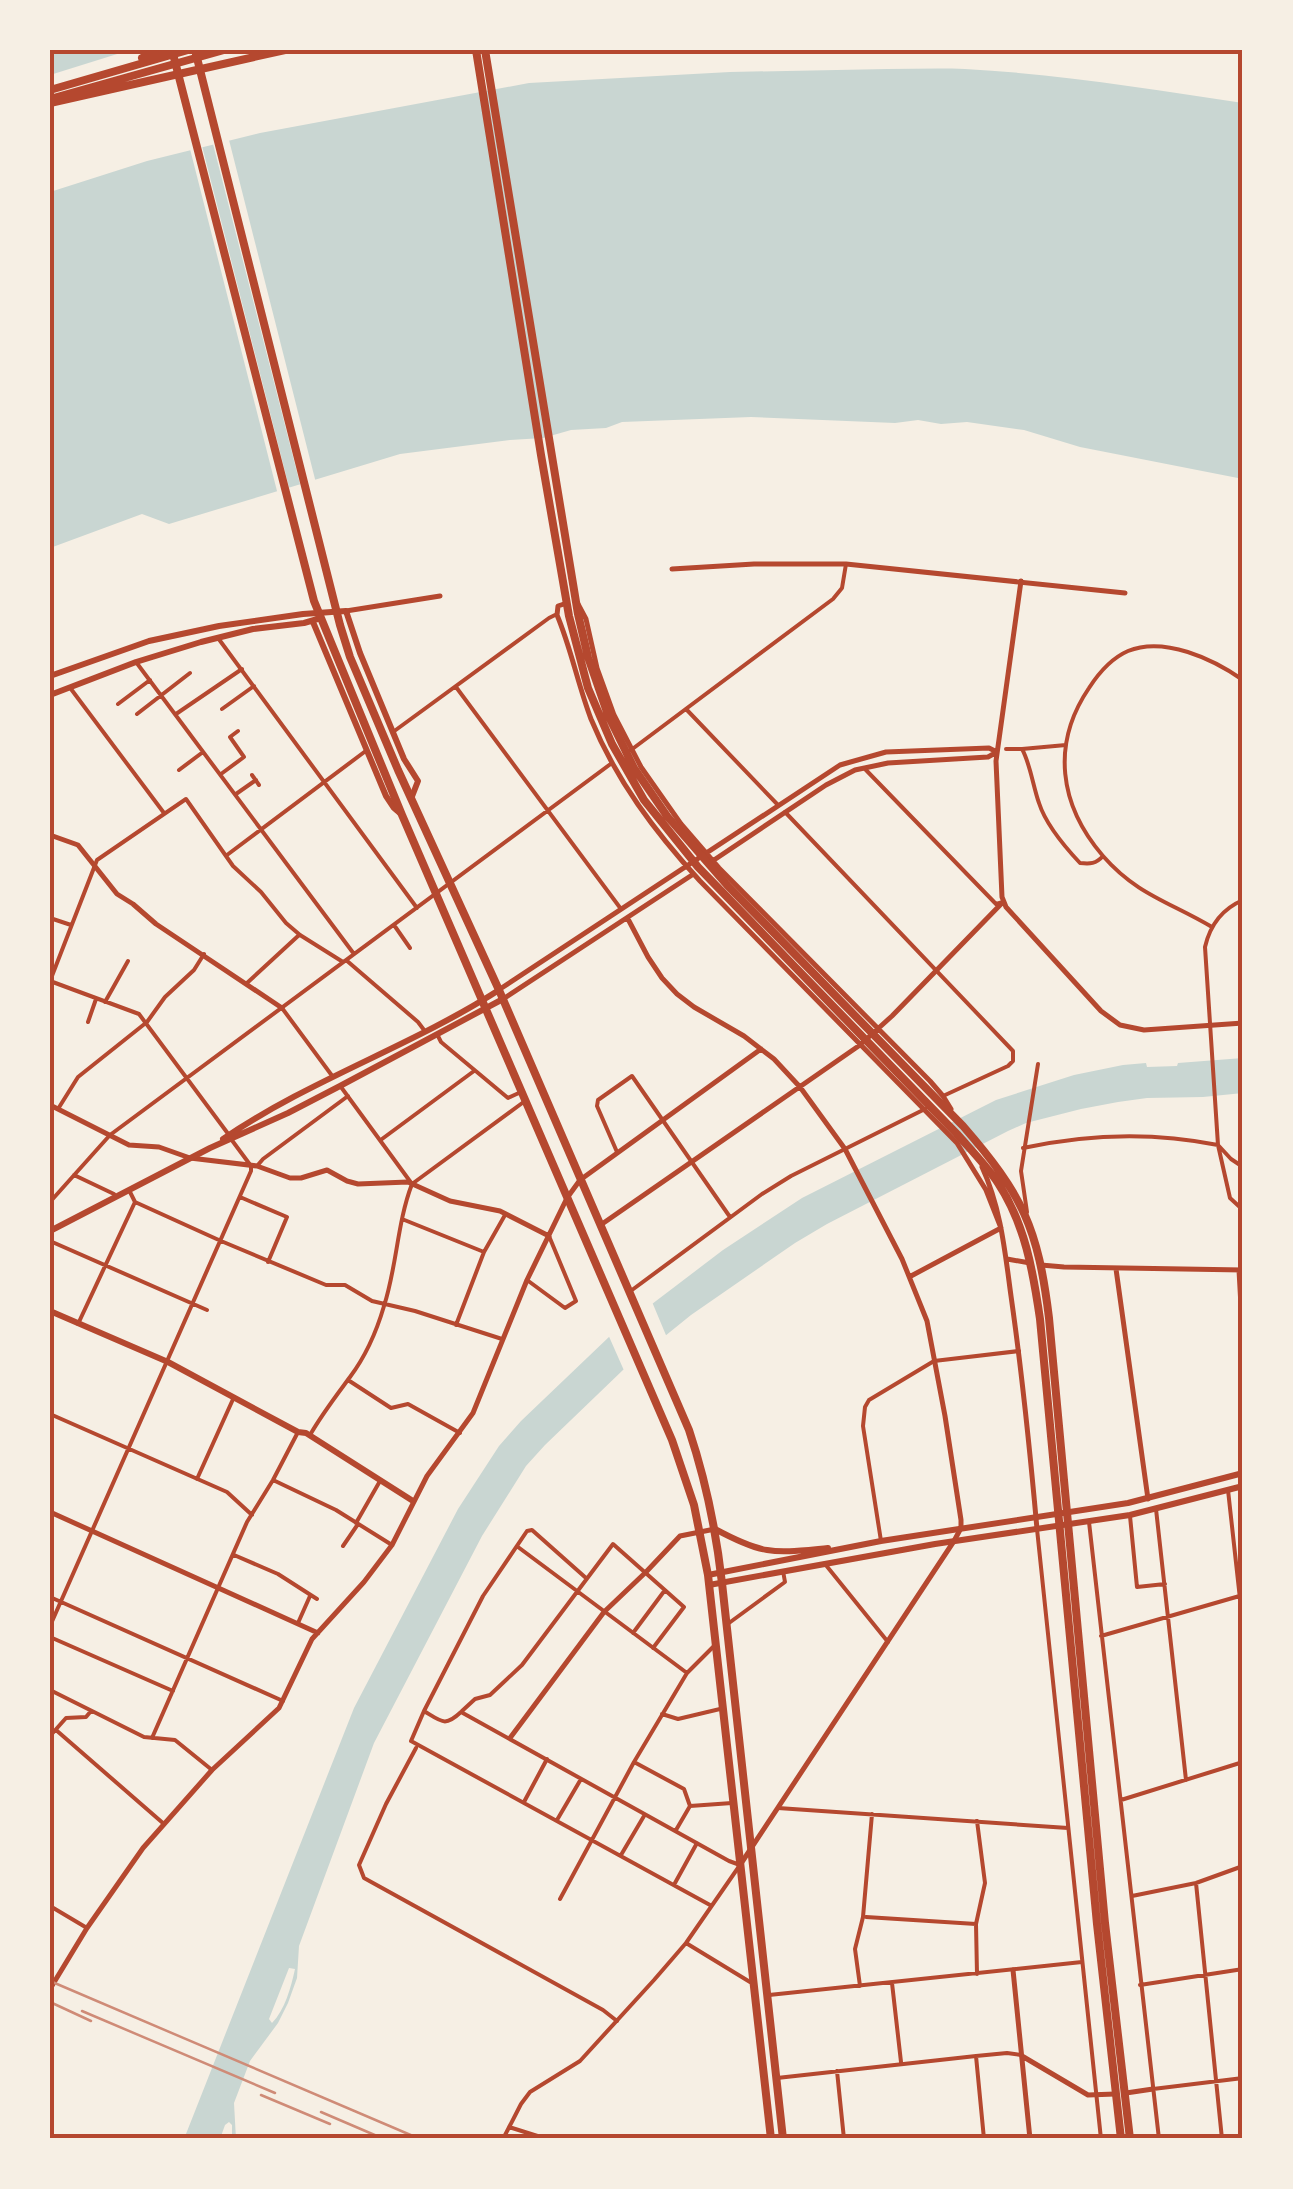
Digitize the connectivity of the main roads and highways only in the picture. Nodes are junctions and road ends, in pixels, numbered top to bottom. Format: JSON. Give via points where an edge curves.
{"nodes":[{"id":1,"x":169,"y":50,"type":"edge"},
{"id":2,"x":224,"y":50,"type":"edge"},
{"id":3,"x":286,"y":50,"type":"edge"},
{"id":4,"x":476,"y":50,"type":"edge"},
{"id":5,"x":485,"y":50,"type":"edge"},
{"id":6,"x":193,"y":53,"type":"edge"},
{"id":7,"x":124,"y":67,"type":"junction"},
{"id":8,"x":50,"y":90,"type":"edge"},
{"id":9,"x":50,"y":101,"type":"edge"},
{"id":10,"x":298,"y":615,"type":"junction"},
{"id":11,"x":314,"y":617,"type":"junction"},
{"id":12,"x":274,"y":626,"type":"junction"},
{"id":13,"x":50,"y":676,"type":"edge"},
{"id":14,"x":50,"y":696,"type":"edge"},
{"id":15,"x":411,"y":799,"type":"junction"},
{"id":16,"x":402,"y":815,"type":"junction"},
{"id":17,"x":501,"y":994,"type":"junction"},
{"id":18,"x":484,"y":1005,"type":"junction"},
{"id":19,"x":230,"y":1137,"type":"junction"},
{"id":20,"x":50,"y":1231,"type":"edge"},
{"id":21,"x":50,"y":1311,"type":"edge"},
{"id":22,"x":1243,"y":1474,"type":"edge"},
{"id":23,"x":1243,"y":1486,"type":"edge"},
{"id":24,"x":413,"y":1501,"type":"road end"},
{"id":25,"x":715,"y":1528,"type":"junction"},
{"id":26,"x":854,"y":1546,"type":"junction"},
{"id":27,"x":722,"y":1578,"type":"junction"},
{"id":28,"x":708,"y":1580,"type":"junction"},
{"id":29,"x":771,"y":2139,"type":"edge"},
{"id":30,"x":783,"y":2139,"type":"edge"},
{"id":31,"x":1121,"y":2139,"type":"edge"},
{"id":32,"x":1130,"y":2139,"type":"edge"}],
"edges":[{"from":1,"to":7,"type":"highway"},
{"from":1,"to":16,"type":"highway","via":[[308,582]]},
{"from":2,"to":9,"type":"highway"},
{"from":3,"to":9,"type":"highway"},
{"from":4,"to":31,"type":"highway","via":[[569,616],[612,744],[644,800],[698,867],[988,1169],[1026,1244],[1040,1318]]},
{"from":5,"to":32,"type":"highway","via":[[575,598],[597,686],[621,743],[705,861],[994,1162],[1036,1241]]},
{"from":6,"to":7,"type":"highway"},
{"from":6,"to":15,"type":"highway","via":[[340,625]]},
{"from":7,"to":8,"type":"highway"},
{"from":10,"to":11,"type":"main road"},
{"from":10,"to":12,"type":"main road"},
{"from":10,"to":13,"type":"main road","via":[[149,640]]},
{"from":11,"to":12,"type":"main road"},
{"from":11,"to":15,"type":"main road","via":[[346,611],[418,781]]},
{"from":11,"to":16,"type":"main road","via":[[386,796]]},
{"from":12,"to":14,"type":"main road","via":[[136,662]]},
{"from":15,"to":17,"type":"highway"},
{"from":16,"to":18,"type":"highway"},
{"from":17,"to":18,"type":"main road"},
{"from":17,"to":25,"type":"highway","via":[[693,1441]]},
{"from":18,"to":19,"type":"main road"},
{"from":18,"to":19,"type":"main road","via":[[438,1036]]},
{"from":18,"to":28,"type":"highway","via":[[680,1459]]},
{"from":19,"to":20,"type":"main road"},
{"from":21,"to":24,"type":"main road","via":[[234,1396]]},
{"from":22,"to":26,"type":"main road","via":[[1148,1499]]},
{"from":23,"to":27,"type":"main road","via":[[1130,1515]]},
{"from":25,"to":26,"type":"main road","via":[[773,1552]]},
{"from":25,"to":27,"type":"highway"},
{"from":26,"to":27,"type":"main road"},
{"from":27,"to":28,"type":"main road"},
{"from":27,"to":30,"type":"highway"},
{"from":28,"to":29,"type":"highway"}]}
